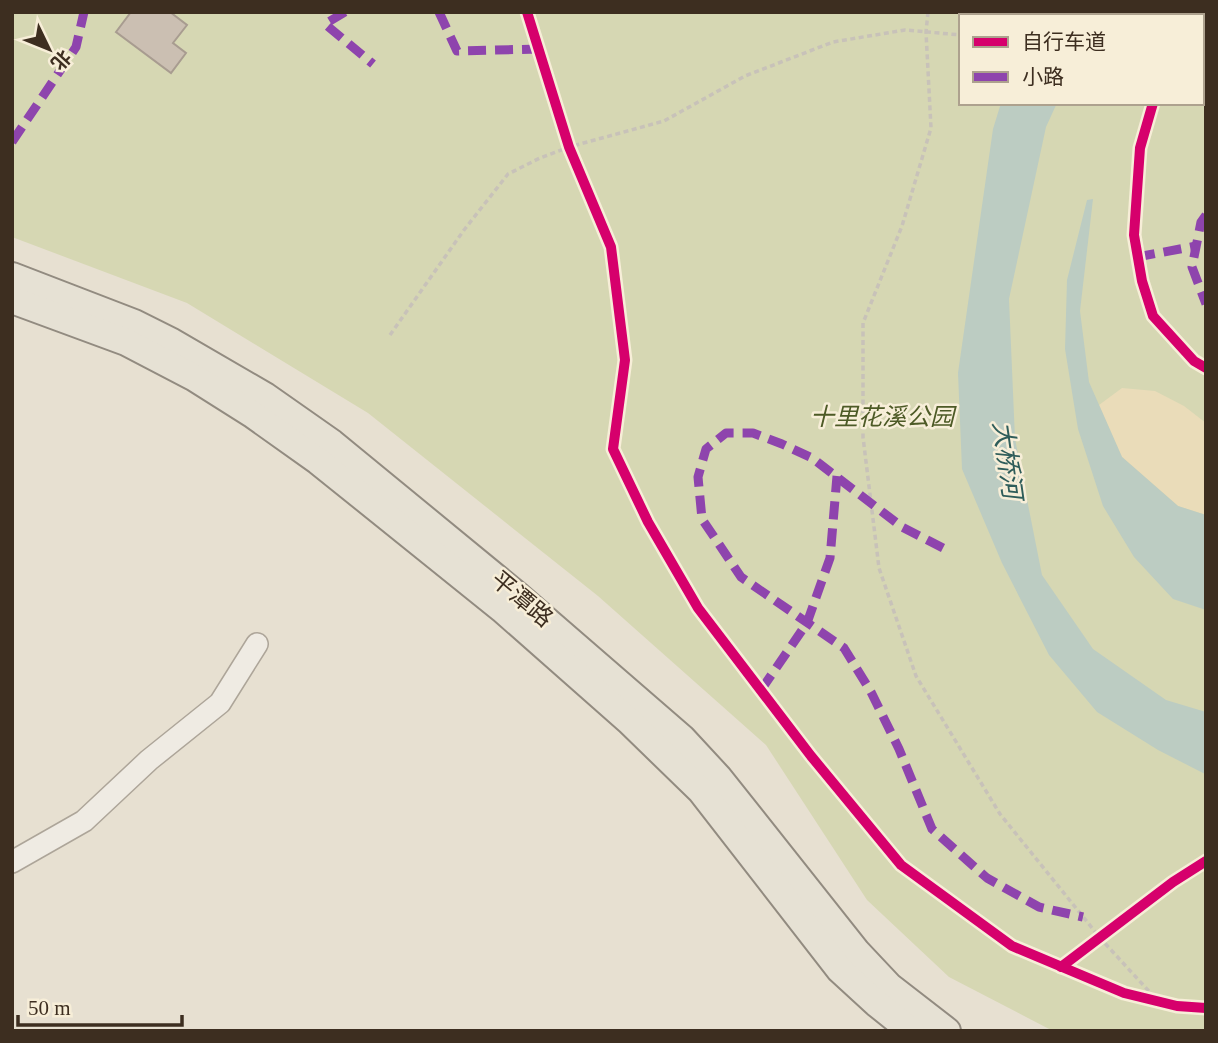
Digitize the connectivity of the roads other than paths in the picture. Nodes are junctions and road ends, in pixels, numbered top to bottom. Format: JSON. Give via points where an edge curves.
{"nodes":[{"id":1,"x":12,"y":276,"type":"edge"},
{"id":2,"x":12,"y":300,"type":"edge"},
{"id":3,"x":257,"y":643,"type":"dead end"},
{"id":4,"x":12,"y":862,"type":"edge"},
{"id":5,"x":911,"y":1031,"type":"edge"},
{"id":6,"x":947,"y":1031,"type":"edge"}],
"edges":[{"from":1,"to":6,"type":"main road","name":"平潭路","via":[[172,342],[265,396],[332,443],[682,738],[857,953],[889,986]]},
{"from":2,"to":5,"type":"main road","name":"平潭路","via":[[126,342],[195,378],[318,461],[502,609],[629,721],[701,792],[840,970]]},
{"from":3,"to":4,"type":"street","via":[[220,703],[84,821]]}]}
